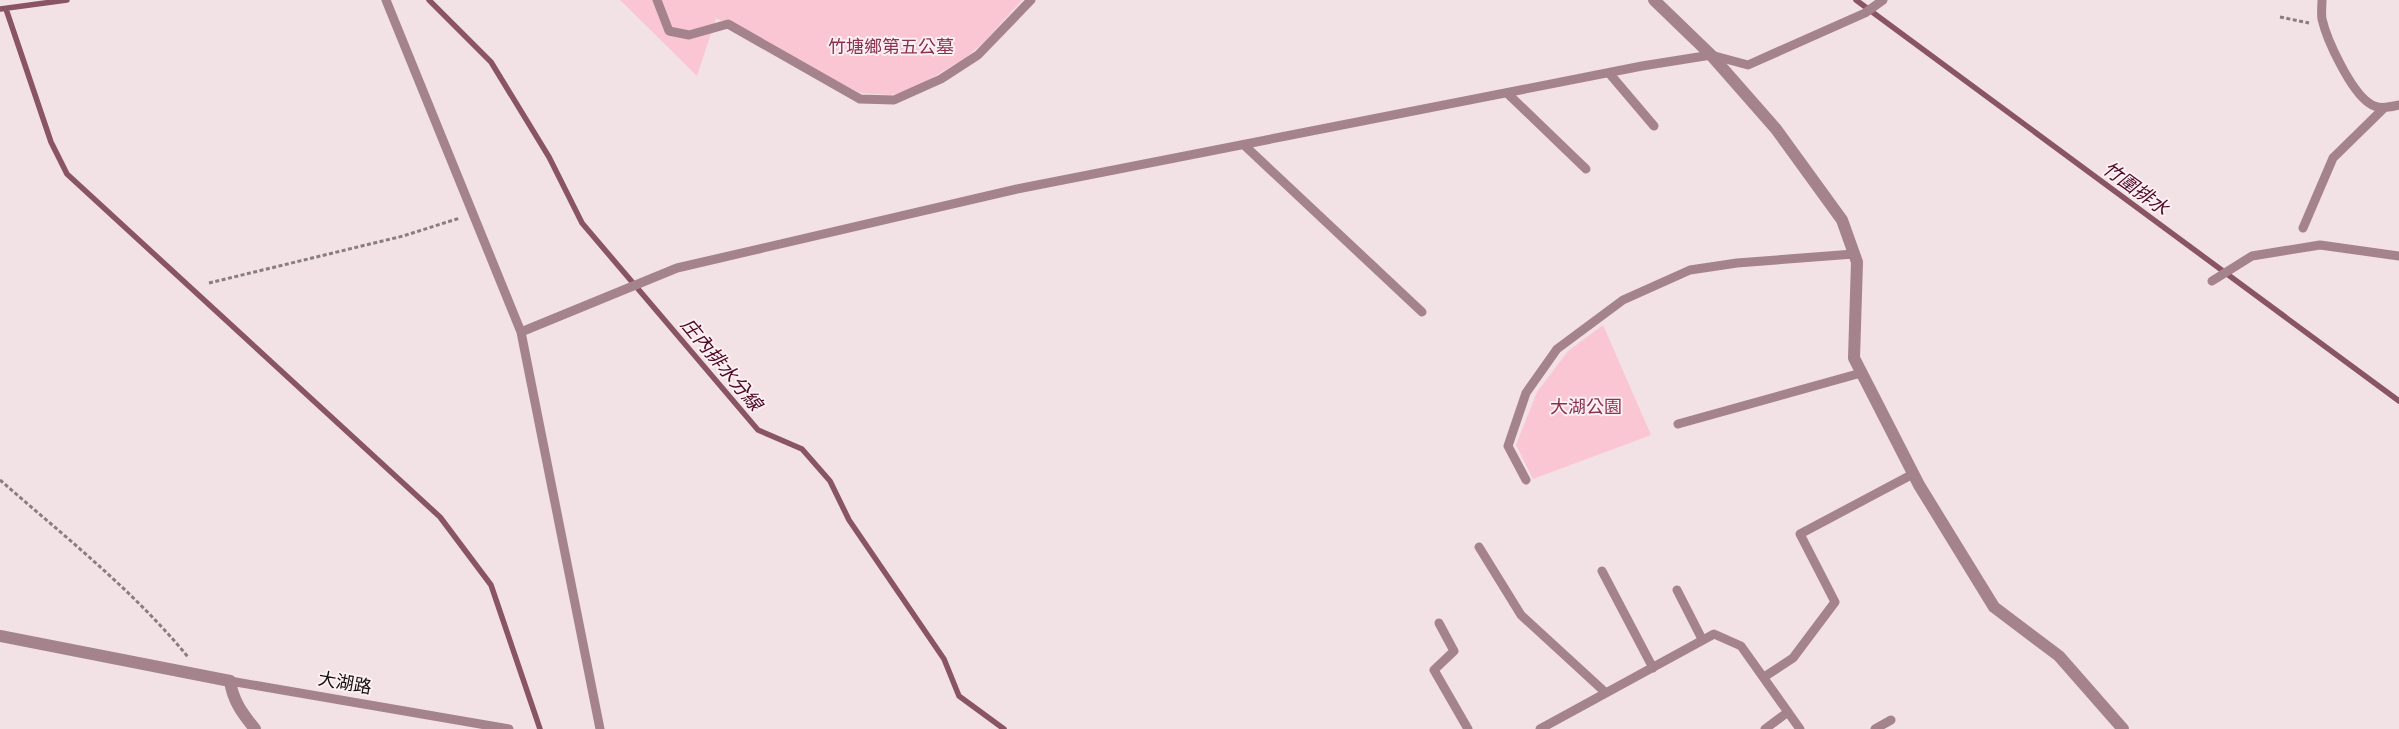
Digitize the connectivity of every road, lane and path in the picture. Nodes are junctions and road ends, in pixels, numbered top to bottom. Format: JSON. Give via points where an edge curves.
{"nodes":[{"id":1,"x":386,"y":0,"type":"edge"},
{"id":2,"x":657,"y":0,"type":"edge"},
{"id":3,"x":1031,"y":0,"type":"edge"},
{"id":4,"x":1654,"y":0,"type":"edge"},
{"id":5,"x":1882,"y":0,"type":"edge"},
{"id":6,"x":2322,"y":0,"type":"edge"},
{"id":7,"x":2280,"y":17,"type":"dead end"},
{"id":8,"x":2324,"y":26,"type":"junction"},
{"id":9,"x":1711,"y":55,"type":"junction"},
{"id":10,"x":1609,"y":73,"type":"junction"},
{"id":11,"x":1507,"y":93,"type":"junction"},
{"id":12,"x":2399,"y":104,"type":"edge"},
{"id":13,"x":2384,"y":108,"type":"junction"},
{"id":14,"x":1654,"y":126,"type":"dead end"},
{"id":15,"x":1244,"y":144,"type":"junction"},
{"id":16,"x":1586,"y":169,"type":"dead end"},
{"id":17,"x":474,"y":214,"type":"junction"},
{"id":18,"x":2303,"y":228,"type":"dead end"},
{"id":19,"x":1854,"y":254,"type":"junction"},
{"id":20,"x":2399,"y":256,"type":"edge"},
{"id":21,"x":2212,"y":281,"type":"dead end"},
{"id":22,"x":209,"y":283,"type":"dead end"},
{"id":23,"x":1422,"y":312,"type":"dead end"},
{"id":24,"x":521,"y":332,"type":"junction"},
{"id":25,"x":1862,"y":374,"type":"junction"},
{"id":26,"x":1678,"y":424,"type":"dead end"},
{"id":27,"x":1913,"y":474,"type":"junction"},
{"id":28,"x":0,"y":480,"type":"edge"},
{"id":29,"x":1526,"y":480,"type":"dead end"},
{"id":30,"x":1479,"y":547,"type":"dead end"},
{"id":31,"x":1602,"y":571,"type":"dead end"},
{"id":32,"x":1677,"y":590,"type":"dead end"},
{"id":33,"x":1439,"y":623,"type":"dead end"},
{"id":34,"x":0,"y":636,"type":"edge"},
{"id":35,"x":1702,"y":639,"type":"junction"},
{"id":36,"x":1653,"y":668,"type":"junction"},
{"id":37,"x":202,"y":675,"type":"junction"},
{"id":38,"x":1764,"y":677,"type":"junction"},
{"id":39,"x":230,"y":680,"type":"junction"},
{"id":40,"x":1606,"y":693,"type":"junction"},
{"id":41,"x":1788,"y":712,"type":"junction"},
{"id":42,"x":1890,"y":720,"type":"dead end"},
{"id":43,"x":255,"y":729,"type":"edge"},
{"id":44,"x":509,"y":729,"type":"edge"},
{"id":45,"x":600,"y":729,"type":"edge"},
{"id":46,"x":1468,"y":729,"type":"edge"},
{"id":47,"x":1540,"y":729,"type":"edge"},
{"id":48,"x":1765,"y":729,"type":"edge"},
{"id":49,"x":1800,"y":729,"type":"edge"},
{"id":50,"x":1875,"y":729,"type":"edge"},
{"id":51,"x":2123,"y":729,"type":"edge"}],
"edges":[{"from":1,"to":17,"type":"lane"},
{"from":2,"to":3,"type":"lane","via":[[669,31],[688,35],[728,24],[860,99],[894,100],[941,79],[978,55]]},
{"from":4,"to":9,"type":"street"},
{"from":5,"to":9,"type":"lane","via":[[1865,13],[1748,64]]},
{"from":6,"to":8,"type":"lane"},
{"from":7,"to":8,"type":"path"},
{"from":8,"to":13,"type":"lane","via":[[2333,52],[2358,92],[2370,104]]},
{"from":9,"to":10,"type":"lane"},
{"from":9,"to":19,"type":"street","via":[[1776,129],[1842,220]]},
{"from":10,"to":11,"type":"lane"},
{"from":10,"to":14,"type":"lane"},
{"from":11,"to":15,"type":"lane"},
{"from":11,"to":16,"type":"lane"},
{"from":12,"to":13,"type":"lane"},
{"from":13,"to":18,"type":"lane","via":[[2332,158]]},
{"from":15,"to":23,"type":"lane"},
{"from":15,"to":24,"type":"lane","via":[[1017,189],[677,268]]},
{"from":17,"to":22,"type":"path","via":[[403,236]]},
{"from":17,"to":24,"type":"lane"},
{"from":19,"to":25,"type":"street","via":[[1857,262],[1854,358]]},
{"from":19,"to":29,"type":"lane","via":[[1690,270],[1623,300],[1557,349],[1526,393],[1508,446]]},
{"from":20,"to":21,"type":"lane","via":[[2320,245],[2252,256]]},
{"from":24,"to":45,"type":"lane"},
{"from":25,"to":26,"type":"lane"},
{"from":25,"to":27,"type":"street"},
{"from":27,"to":38,"type":"lane","via":[[1800,534],[1835,602],[1793,658]]},
{"from":27,"to":51,"type":"street","via":[[1994,607],[2059,656]]},
{"from":28,"to":37,"type":"path","via":[[168,632]]},
{"from":30,"to":40,"type":"lane","via":[[1521,615]]},
{"from":31,"to":36,"type":"lane"},
{"from":32,"to":35,"type":"lane"},
{"from":33,"to":46,"type":"lane","via":[[1454,651],[1434,670]]},
{"from":34,"to":37,"type":"street"},
{"from":35,"to":36,"type":"lane"},
{"from":35,"to":38,"type":"lane","via":[[1714,634],[1740,646]]},
{"from":36,"to":40,"type":"lane"},
{"from":37,"to":39,"type":"street"},
{"from":38,"to":41,"type":"lane"},
{"from":39,"to":43,"type":"street","via":[[241,712]]},
{"from":39,"to":44,"type":"lane","name":"大湖路"},
{"from":40,"to":47,"type":"lane"},
{"from":41,"to":48,"type":"lane"},
{"from":41,"to":49,"type":"lane"},
{"from":42,"to":50,"type":"lane"}]}
